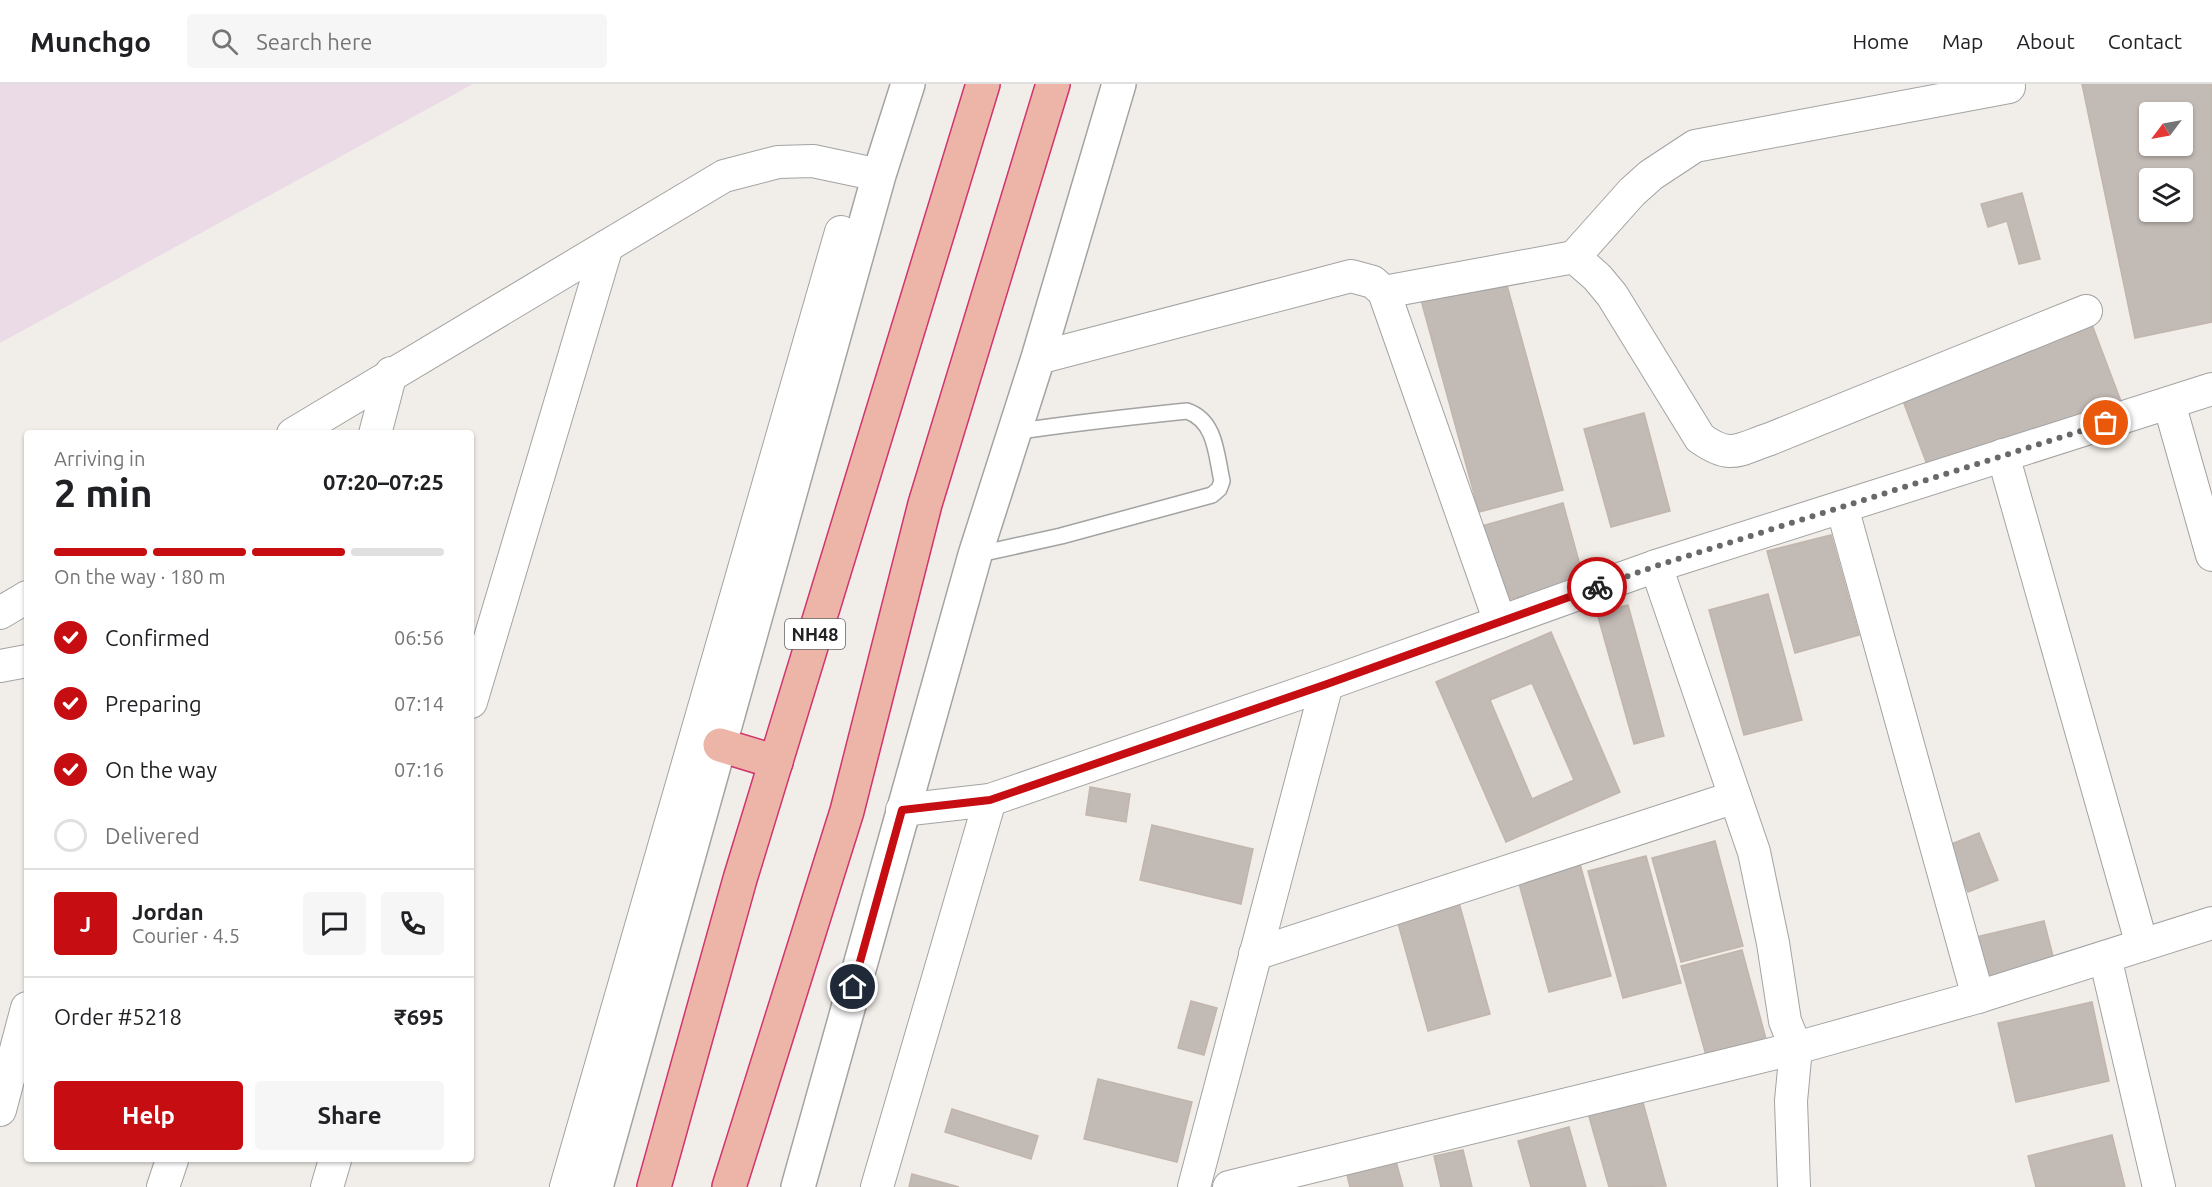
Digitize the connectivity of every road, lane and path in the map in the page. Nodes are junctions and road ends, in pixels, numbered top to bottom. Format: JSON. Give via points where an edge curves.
{"nodes":[{"id":1,"x":908,"y":84,"type":"edge"},
{"id":2,"x":983,"y":84,"type":"edge"},
{"id":3,"x":1053,"y":84,"type":"edge"},
{"id":4,"x":1119,"y":84,"type":"edge"},
{"id":5,"x":2009,"y":87,"type":"dead end"},
{"id":6,"x":879,"y":175,"type":"junction"},
{"id":7,"x":841,"y":232,"type":"dead end"},
{"id":8,"x":607,"y":246,"type":"junction"},
{"id":9,"x":1574,"y":257,"type":"junction"},
{"id":10,"x":1384,"y":292,"type":"junction"},
{"id":11,"x":2086,"y":311,"type":"dead end"},
{"id":12,"x":1038,"y":358,"type":"junction"},
{"id":13,"x":391,"y":373,"type":"junction"},
{"id":14,"x":2212,"y":389,"type":"edge"},
{"id":15,"x":2169,"y":403,"type":"junction"},
{"id":16,"x":299,"y":430,"type":"edge"},
{"id":17,"x":376,"y":430,"type":"edge"},
{"id":18,"x":1014,"y":432,"type":"junction"},
{"id":19,"x":2003,"y":455,"type":"junction"},
{"id":20,"x":1842,"y":507,"type":"junction"},
{"id":21,"x":975,"y":555,"type":"junction"},
{"id":22,"x":2212,"y":555,"type":"edge"},
{"id":23,"x":1656,"y":566,"type":"junction"},
{"id":24,"x":24,"y":599,"type":"edge"},
{"id":25,"x":0,"y":613,"type":"edge"},
{"id":26,"x":1500,"y":622,"type":"junction"},
{"id":27,"x":24,"y":662,"type":"edge"},
{"id":28,"x":0,"y":666,"type":"edge"},
{"id":29,"x":1327,"y":684,"type":"junction"},
{"id":30,"x":474,"y":692,"type":"edge"},
{"id":31,"x":720,"y":745,"type":"junction"},
{"id":32,"x":776,"y":762,"type":"junction"},
{"id":33,"x":1735,"y":797,"type":"junction"},
{"id":34,"x":990,"y":800,"type":"junction"},
{"id":35,"x":902,"y":810,"type":"junction"},
{"id":36,"x":2212,"y":923,"type":"edge"},
{"id":37,"x":2142,"y":945,"type":"junction"},
{"id":38,"x":1255,"y":954,"type":"junction"},
{"id":39,"x":2104,"y":957,"type":"junction"},
{"id":40,"x":1978,"y":997,"type":"junction"},
{"id":41,"x":24,"y":1019,"type":"edge"},
{"id":42,"x":1797,"y":1048,"type":"junction"},
{"id":43,"x":0,"y":1110,"type":"edge"},
{"id":44,"x":171,"y":1162,"type":"edge"},
{"id":45,"x":334,"y":1162,"type":"edge"},
{"id":46,"x":164,"y":1187,"type":"edge"},
{"id":47,"x":327,"y":1187,"type":"edge"},
{"id":48,"x":566,"y":1187,"type":"edge"},
{"id":49,"x":596,"y":1187,"type":"edge"},
{"id":50,"x":654,"y":1187,"type":"edge"},
{"id":51,"x":729,"y":1187,"type":"edge"},
{"id":52,"x":798,"y":1187,"type":"edge"},
{"id":53,"x":877,"y":1187,"type":"edge"},
{"id":54,"x":1194,"y":1187,"type":"edge"},
{"id":55,"x":1229,"y":1187,"type":"edge"},
{"id":56,"x":1794,"y":1187,"type":"edge"},
{"id":57,"x":2159,"y":1187,"type":"edge"}],
"edges":[{"from":1,"to":6,"type":"street"},
{"from":2,"to":32,"type":"highway","number":"NH48"},
{"from":3,"to":51,"type":"highway","via":[[925,504],[847,811]]},
{"from":4,"to":12,"type":"street"},
{"from":5,"to":9,"type":"street","via":[[1695,146],[1638,186]]},
{"from":6,"to":8,"type":"street","via":[[813,161],[778,162],[734,173]]},
{"from":6,"to":31,"type":"street"},
{"from":7,"to":48,"type":"street"},
{"from":8,"to":13,"type":"street"},
{"from":8,"to":30,"type":"street"},
{"from":9,"to":10,"type":"street"},
{"from":9,"to":11,"type":"street","via":[[1612,295],[1700,438],[1716,449],[1730,452]]},
{"from":10,"to":12,"type":"street","via":[[1373,282],[1351,276]]},
{"from":10,"to":26,"type":"street"},
{"from":12,"to":18,"type":"street"},
{"from":13,"to":16,"type":"street"},
{"from":13,"to":17,"type":"street"},
{"from":14,"to":15,"type":"street"},
{"from":15,"to":19,"type":"street"},
{"from":15,"to":22,"type":"street"},
{"from":18,"to":21,"type":"street"},
{"from":18,"to":21,"type":"lane","via":[[1187,411],[1198,414],[1210,427],[1222,481],[1212,495]]},
{"from":19,"to":20,"type":"street"},
{"from":19,"to":37,"type":"street"},
{"from":20,"to":23,"type":"street"},
{"from":20,"to":40,"type":"street"},
{"from":21,"to":35,"type":"street"},
{"from":23,"to":26,"type":"street"},
{"from":23,"to":33,"type":"street"},
{"from":24,"to":25,"type":"street"},
{"from":26,"to":29,"type":"street"},
{"from":27,"to":28,"type":"street"},
{"from":29,"to":34,"type":"street"},
{"from":29,"to":38,"type":"street"},
{"from":31,"to":32,"type":"highway"},
{"from":31,"to":49,"type":"street"},
{"from":32,"to":50,"type":"highway","number":"NH48"},
{"from":33,"to":38,"type":"street"},
{"from":33,"to":42,"type":"street","via":[[1754,852],[1785,1021]]},
{"from":34,"to":35,"type":"street"},
{"from":34,"to":53,"type":"street"},
{"from":35,"to":52,"type":"street"},
{"from":36,"to":37,"type":"street"},
{"from":37,"to":39,"type":"street"},
{"from":38,"to":54,"type":"street"},
{"from":39,"to":40,"type":"street"},
{"from":39,"to":57,"type":"street"},
{"from":40,"to":42,"type":"street"},
{"from":41,"to":43,"type":"street"},
{"from":42,"to":55,"type":"street"},
{"from":42,"to":56,"type":"street","via":[[1791,1101]]},
{"from":44,"to":46,"type":"street"},
{"from":45,"to":47,"type":"street"}]}
